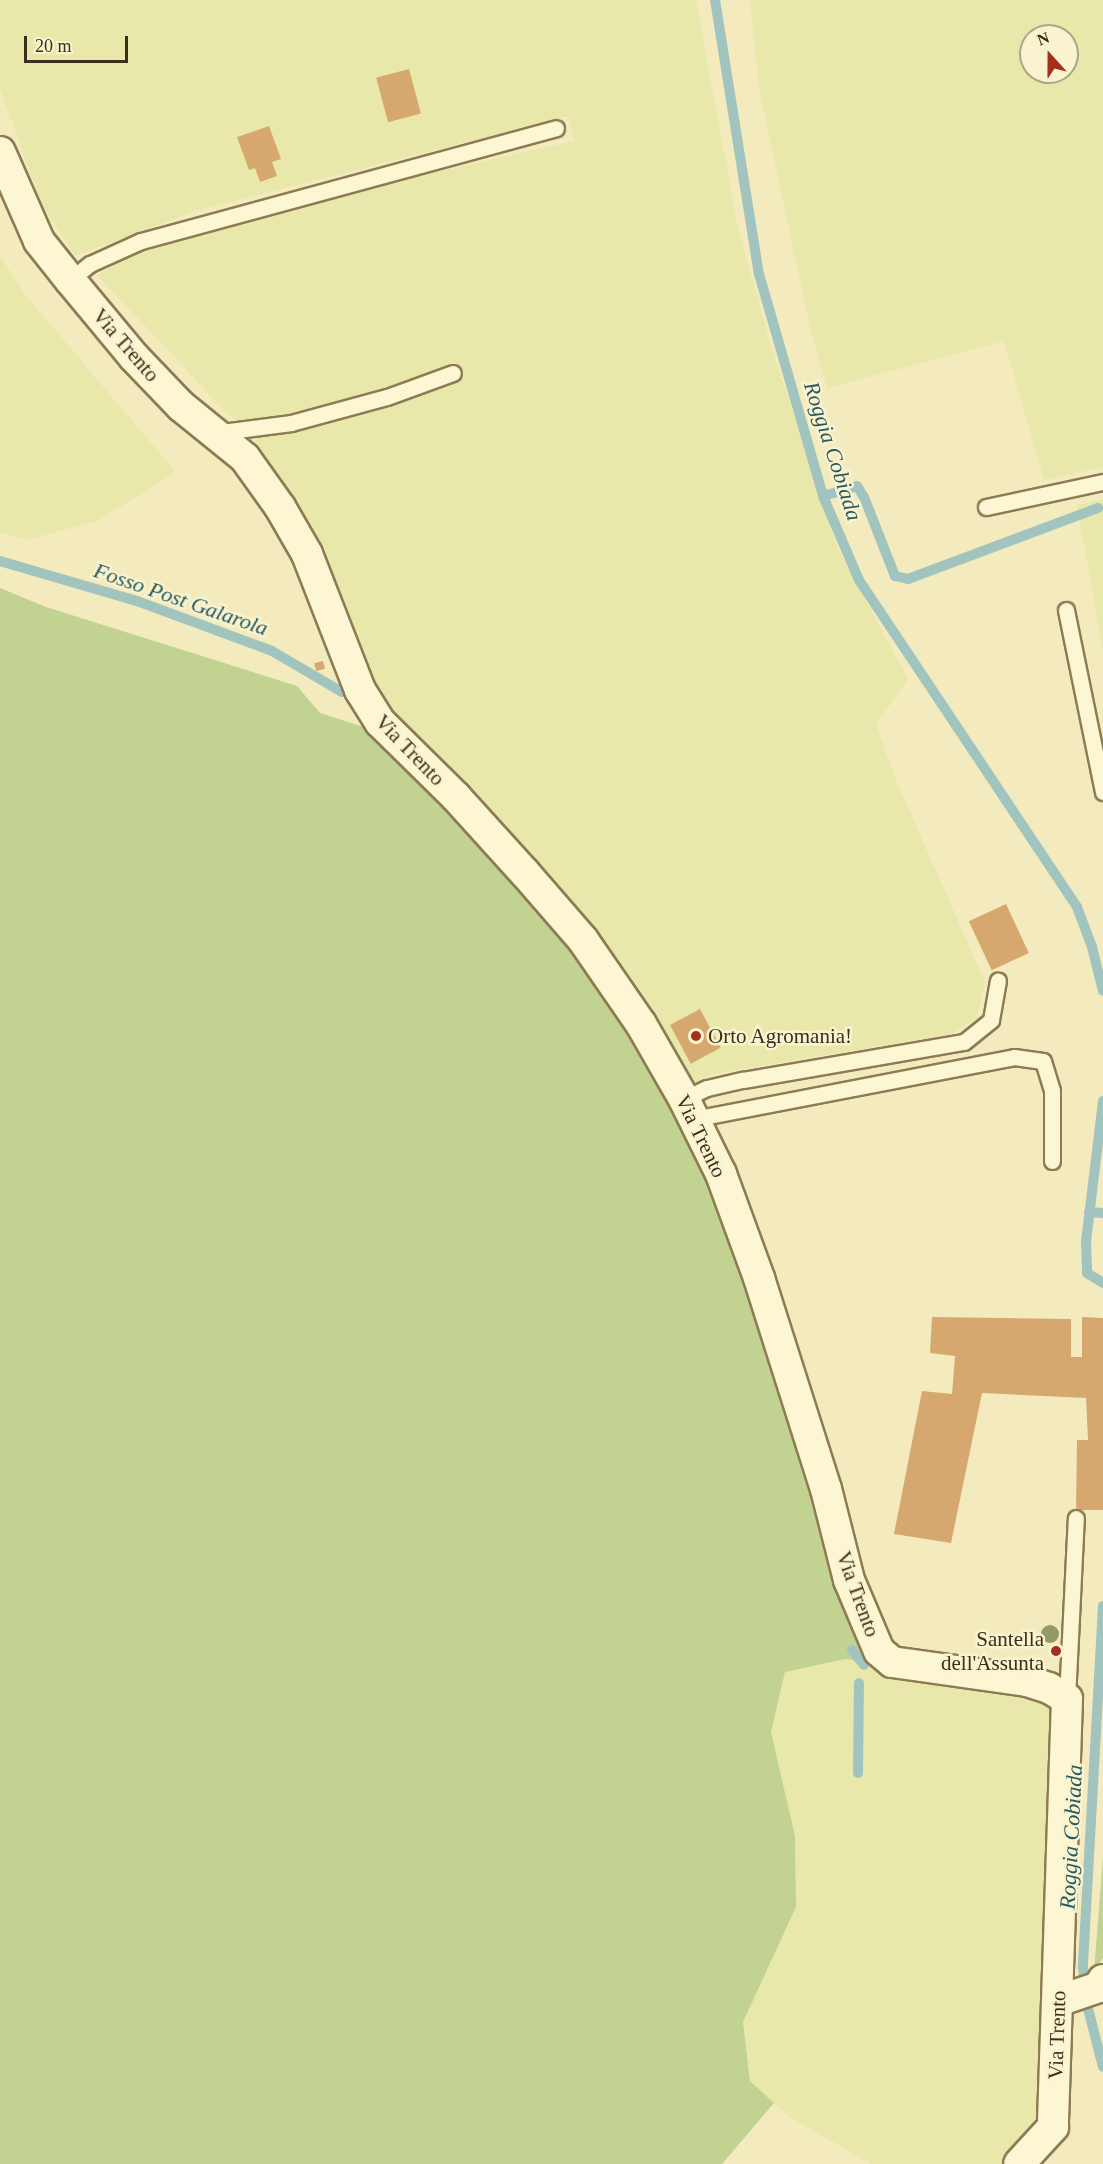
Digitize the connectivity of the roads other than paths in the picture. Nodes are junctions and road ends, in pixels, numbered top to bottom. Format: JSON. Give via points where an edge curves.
{"nodes":[{"id":1,"x":556,"y":128,"type":"dead end"},
{"id":2,"x":0,"y":152,"type":"edge"},
{"id":3,"x":70,"y":280,"type":"junction"},
{"id":4,"x":453,"y":374,"type":"dead end"},
{"id":5,"x":214,"y":433,"type":"junction"},
{"id":6,"x":1103,"y":482,"type":"edge"},
{"id":7,"x":986,"y":507,"type":"dead end"},
{"id":8,"x":1066,"y":610,"type":"dead end"},
{"id":9,"x":1103,"y":792,"type":"edge"},
{"id":10,"x":998,"y":981,"type":"dead end"},
{"id":11,"x":688,"y":1109,"type":"junction"},
{"id":12,"x":1052,"y":1161,"type":"dead end"},
{"id":13,"x":1076,"y":1518,"type":"dead end"},
{"id":14,"x":1067,"y":1699,"type":"junction"},
{"id":15,"x":1087,"y":1990,"type":"edge"},
{"id":16,"x":1019,"y":2164,"type":"edge"}],
"edges":[{"from":1,"to":3,"type":"lane","via":[[141,241],[90,264]]},
{"from":2,"to":3,"type":"street","name":"Via Trento","via":[[39,241]]},
{"from":3,"to":5,"type":"street","name":"Via Trento","via":[[134,357],[181,406]]},
{"from":4,"to":5,"type":"lane","via":[[291,423]]},
{"from":5,"to":11,"type":"street","name":"Via Trento","via":[[245,458],[307,554],[360,690],[380,722],[456,797],[583,940],[641,1024]]},
{"from":6,"to":7,"type":"lane"},
{"from":8,"to":9,"type":"lane"},
{"from":10,"to":11,"type":"lane","via":[[991,1020],[964,1042],[707,1088]]},
{"from":11,"to":12,"type":"lane","via":[[1014,1057],[1043,1061],[1052,1091]]},
{"from":11,"to":14,"type":"street","name":"Via Trento","via":[[721,1174],[759,1278],[826,1489],[849,1580],[879,1651],[891,1662],[1027,1682],[1049,1688]]},
{"from":13,"to":14,"type":"lane"},
{"from":14,"to":15,"type":"street","name":"Via Trento"},
{"from":15,"to":16,"type":"street","name":"Via Trento","via":[[1053,2127]]}]}
